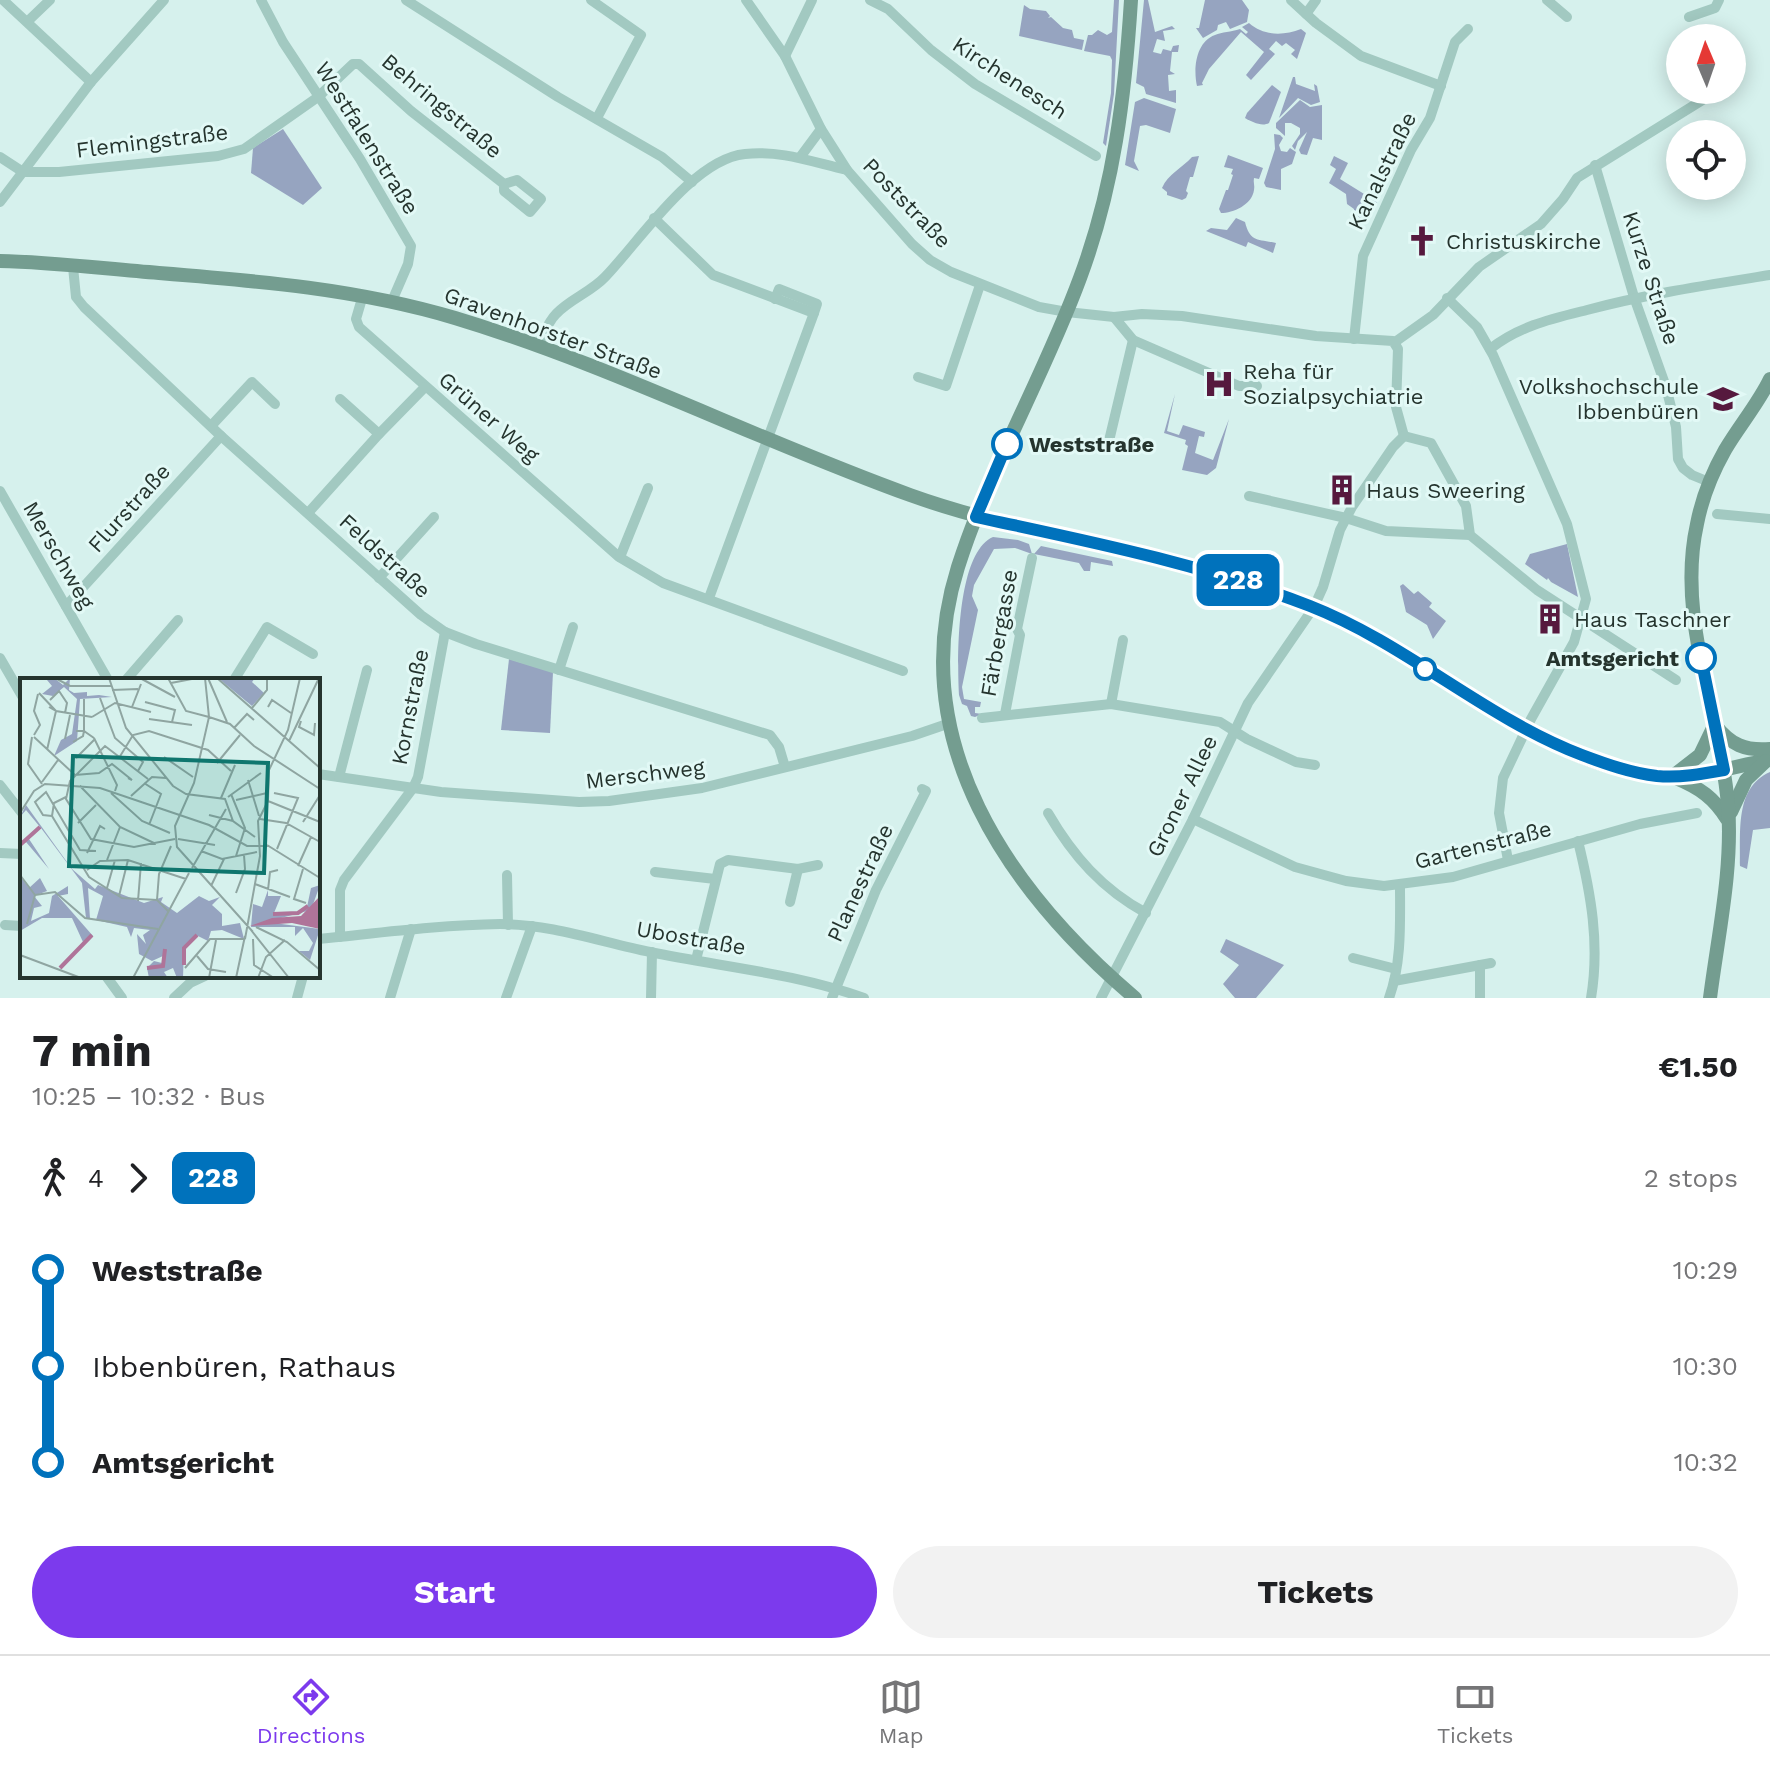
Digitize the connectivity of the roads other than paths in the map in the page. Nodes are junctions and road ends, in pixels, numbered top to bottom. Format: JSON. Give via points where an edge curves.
{"nodes":[{"id":1,"x":3,"y":0,"type":"edge"},
{"id":2,"x":50,"y":0,"type":"edge"},
{"id":3,"x":164,"y":0,"type":"edge"},
{"id":4,"x":261,"y":0,"type":"edge"},
{"id":5,"x":591,"y":0,"type":"edge"},
{"id":6,"x":746,"y":0,"type":"edge"},
{"id":7,"x":812,"y":0,"type":"edge"},
{"id":8,"x":870,"y":0,"type":"edge"},
{"id":9,"x":1131,"y":0,"type":"edge"},
{"id":10,"x":1291,"y":0,"type":"edge"},
{"id":11,"x":1316,"y":0,"type":"edge"},
{"id":12,"x":1547,"y":0,"type":"edge"},
{"id":13,"x":1719,"y":0,"type":"edge"},
{"id":14,"x":414,"y":2,"type":"edge"},
{"id":15,"x":1306,"y":14,"type":"junction"},
{"id":16,"x":1567,"y":17,"type":"dead end"},
{"id":17,"x":1689,"y":17,"type":"dead end"},
{"id":18,"x":28,"y":21,"type":"junction"},
{"id":19,"x":1468,"y":29,"type":"dead end"},
{"id":20,"x":785,"y":56,"type":"junction"},
{"id":21,"x":91,"y":82,"type":"junction"},
{"id":22,"x":1441,"y":86,"type":"junction"},
{"id":23,"x":318,"y":97,"type":"junction"},
{"id":24,"x":1696,"y":104,"type":"edge"},
{"id":25,"x":597,"y":118,"type":"junction"},
{"id":26,"x":821,"y":129,"type":"junction"},
{"id":27,"x":801,"y":156,"type":"junction"},
{"id":28,"x":1096,"y":156,"type":"dead end"},
{"id":29,"x":0,"y":157,"type":"edge"},
{"id":30,"x":1595,"y":165,"type":"junction"},
{"id":31,"x":847,"y":170,"type":"junction"},
{"id":32,"x":23,"y":172,"type":"junction"},
{"id":33,"x":692,"y":182,"type":"junction"},
{"id":34,"x":504,"y":184,"type":"dead end"},
{"id":35,"x":0,"y":202,"type":"edge"},
{"id":36,"x":654,"y":218,"type":"junction"},
{"id":37,"x":0,"y":261,"type":"edge"},
{"id":38,"x":73,"y":267,"type":"junction"},
{"id":39,"x":1770,"y":275,"type":"edge"},
{"id":40,"x":980,"y":285,"type":"junction"},
{"id":41,"x":363,"y":295,"type":"junction"},
{"id":42,"x":1634,"y":297,"type":"junction"},
{"id":43,"x":1447,"y":298,"type":"junction"},
{"id":44,"x":392,"y":301,"type":"junction"},
{"id":45,"x":1067,"y":312,"type":"junction"},
{"id":46,"x":1114,"y":317,"type":"junction"},
{"id":47,"x":1354,"y":339,"type":"junction"},
{"id":48,"x":1133,"y":340,"type":"junction"},
{"id":49,"x":1397,"y":345,"type":"junction"},
{"id":50,"x":537,"y":346,"type":"junction"},
{"id":51,"x":1490,"y":349,"type":"junction"},
{"id":52,"x":918,"y":377,"type":"dead end"},
{"id":53,"x":1770,"y":379,"type":"edge"},
{"id":54,"x":1257,"y":386,"type":"dead end"},
{"id":55,"x":425,"y":387,"type":"junction"},
{"id":56,"x":340,"y":399,"type":"dead end"},
{"id":57,"x":275,"y":404,"type":"dead end"},
{"id":58,"x":211,"y":426,"type":"junction"},
{"id":59,"x":379,"y":434,"type":"junction"},
{"id":60,"x":221,"y":436,"type":"junction"},
{"id":61,"x":1404,"y":436,"type":"junction"},
{"id":62,"x":766,"y":438,"type":"junction"},
{"id":63,"x":1108,"y":445,"type":"dead end"},
{"id":64,"x":1709,"y":482,"type":"junction"},
{"id":65,"x":648,"y":488,"type":"dead end"},
{"id":66,"x":0,"y":491,"type":"edge"},
{"id":67,"x":1249,"y":496,"type":"dead end"},
{"id":68,"x":308,"y":513,"type":"junction"},
{"id":69,"x":1717,"y":514,"type":"dead end"},
{"id":70,"x":434,"y":517,"type":"dead end"},
{"id":71,"x":976,"y":517,"type":"junction"},
{"id":72,"x":1346,"y":518,"type":"junction"},
{"id":73,"x":1770,"y":519,"type":"edge"},
{"id":74,"x":1470,"y":535,"type":"junction"},
{"id":75,"x":620,"y":557,"type":"junction"},
{"id":76,"x":1032,"y":558,"type":"dead end"},
{"id":77,"x":379,"y":578,"type":"junction"},
{"id":78,"x":709,"y":598,"type":"junction"},
{"id":79,"x":66,"y":606,"type":"junction"},
{"id":80,"x":1314,"y":607,"type":"junction"},
{"id":81,"x":178,"y":620,"type":"dead end"},
{"id":82,"x":1582,"y":620,"type":"junction"},
{"id":83,"x":573,"y":627,"type":"dead end"},
{"id":84,"x":445,"y":632,"type":"junction"},
{"id":85,"x":1123,"y":640,"type":"dead end"},
{"id":86,"x":313,"y":654,"type":"dead end"},
{"id":87,"x":0,"y":658,"type":"edge"},
{"id":88,"x":367,"y":670,"type":"dead end"},
{"id":89,"x":559,"y":670,"type":"junction"},
{"id":90,"x":903,"y":671,"type":"dead end"},
{"id":91,"x":107,"y":678,"type":"edge"},
{"id":92,"x":128,"y":678,"type":"edge"},
{"id":93,"x":235,"y":678,"type":"edge"},
{"id":94,"x":1676,"y":680,"type":"dead end"},
{"id":95,"x":20,"y":693,"type":"edge"},
{"id":96,"x":1111,"y":704,"type":"junction"},
{"id":97,"x":1005,"y":714,"type":"junction"},
{"id":98,"x":982,"y":718,"type":"dead end"},
{"id":99,"x":950,"y":723,"type":"junction"},
{"id":100,"x":1715,"y":725,"type":"junction"},
{"id":101,"x":1236,"y":731,"type":"junction"},
{"id":102,"x":1526,"y":731,"type":"junction"},
{"id":103,"x":1769,"y":757,"type":"edge"},
{"id":104,"x":1315,"y":765,"type":"dead end"},
{"id":105,"x":785,"y":767,"type":"junction"},
{"id":106,"x":1724,"y":770,"type":"junction"},
{"id":107,"x":320,"y":774,"type":"edge"},
{"id":108,"x":1672,"y":776,"type":"junction"},
{"id":109,"x":339,"y":777,"type":"junction"},
{"id":110,"x":0,"y":785,"type":"edge"},
{"id":111,"x":413,"y":788,"type":"junction"},
{"id":112,"x":922,"y":789,"type":"dead end"},
{"id":113,"x":20,"y":810,"type":"edge"},
{"id":114,"x":1048,"y":813,"type":"dead end"},
{"id":115,"x":1697,"y":813,"type":"dead end"},
{"id":116,"x":1193,"y":819,"type":"junction"},
{"id":117,"x":1729,"y":822,"type":"junction"},
{"id":118,"x":1578,"y":841,"type":"junction"},
{"id":119,"x":0,"y":853,"type":"edge"},
{"id":120,"x":20,"y":854,"type":"edge"},
{"id":121,"x":1508,"y":860,"type":"junction"},
{"id":122,"x":818,"y":865,"type":"dead end"},
{"id":123,"x":798,"y":869,"type":"junction"},
{"id":124,"x":655,"y":872,"type":"dead end"},
{"id":125,"x":507,"y":875,"type":"dead end"},
{"id":126,"x":715,"y":879,"type":"junction"},
{"id":127,"x":1400,"y":885,"type":"junction"},
{"id":128,"x":790,"y":902,"type":"dead end"},
{"id":129,"x":1146,"y":913,"type":"junction"},
{"id":130,"x":5,"y":925,"type":"dead end"},
{"id":131,"x":508,"y":925,"type":"junction"},
{"id":132,"x":20,"y":926,"type":"edge"},
{"id":133,"x":532,"y":926,"type":"junction"},
{"id":134,"x":411,"y":929,"type":"junction"},
{"id":135,"x":340,"y":937,"type":"junction"},
{"id":136,"x":320,"y":939,"type":"edge"},
{"id":137,"x":652,"y":952,"type":"junction"},
{"id":138,"x":1353,"y":958,"type":"dead end"},
{"id":139,"x":696,"y":960,"type":"junction"},
{"id":140,"x":1396,"y":969,"type":"junction"},
{"id":141,"x":1111,"y":977,"type":"junction"},
{"id":142,"x":107,"y":978,"type":"edge"},
{"id":143,"x":201,"y":978,"type":"edge"},
{"id":144,"x":302,"y":978,"type":"edge"},
{"id":145,"x":1394,"y":981,"type":"junction"},
{"id":146,"x":833,"y":993,"type":"edge"},
{"id":147,"x":122,"y":998,"type":"edge"},
{"id":148,"x":174,"y":998,"type":"edge"},
{"id":149,"x":297,"y":998,"type":"edge"},
{"id":150,"x":390,"y":998,"type":"edge"},
{"id":151,"x":506,"y":998,"type":"edge"},
{"id":152,"x":651,"y":998,"type":"edge"},
{"id":153,"x":864,"y":998,"type":"edge"},
{"id":154,"x":1101,"y":998,"type":"edge"},
{"id":155,"x":1135,"y":998,"type":"edge"},
{"id":156,"x":1389,"y":998,"type":"edge"},
{"id":157,"x":1480,"y":998,"type":"edge"},
{"id":158,"x":1591,"y":998,"type":"edge"},
{"id":159,"x":1710,"y":998,"type":"edge"}],
"edges":[{"from":1,"to":18,"type":"street"},
{"from":2,"to":18,"type":"street"},
{"from":3,"to":21,"type":"street"},
{"from":4,"to":23,"type":"street","name":"Westfalenstraße"},
{"from":5,"to":25,"type":"street","via":[[641,35]]},
{"from":6,"to":20,"type":"street","name":"Poststraße"},
{"from":7,"to":20,"type":"street"},
{"from":8,"to":28,"type":"street","name":"Kirchenesch","via":[[888,9],[975,84]]},
{"from":9,"to":45,"type":"main road","via":[[1112,175]]},
{"from":10,"to":15,"type":"street"},
{"from":11,"to":15,"type":"street"},
{"from":12,"to":16,"type":"street"},
{"from":13,"to":17,"type":"street","via":[[1715,8]]},
{"from":14,"to":25,"type":"street"},
{"from":15,"to":22,"type":"street","via":[[1361,56]]},
{"from":18,"to":21,"type":"street"},
{"from":19,"to":22,"type":"street","name":"Kanalstraße","via":[[1455,42]]},
{"from":20,"to":26,"type":"street","name":"Poststraße"},
{"from":21,"to":32,"type":"street"},
{"from":22,"to":47,"type":"street","name":"Kanalstraße","via":[[1363,256]]},
{"from":23,"to":32,"type":"street","name":"Flemingstraße","via":[[244,149],[218,156]]},
{"from":23,"to":34,"type":"street","name":"Behringstraße","via":[[353,64],[364,66],[411,111]]},
{"from":23,"to":44,"type":"street","name":"Westfalenstraße","via":[[411,246]]},
{"from":24,"to":30,"type":"street"},
{"from":25,"to":33,"type":"street"},
{"from":26,"to":27,"type":"street"},
{"from":26,"to":31,"type":"street","name":"Poststraße"},
{"from":27,"to":31,"type":"street"},
{"from":27,"to":33,"type":"street","via":[[741,154]]},
{"from":29,"to":32,"type":"street"},
{"from":30,"to":42,"type":"street","name":"Kurze Straße"},
{"from":30,"to":43,"type":"street","via":[[1577,178],[1541,224],[1479,267]]},
{"from":31,"to":40,"type":"street","name":"Poststraße","via":[[930,260]]},
{"from":32,"to":35,"type":"street"},
{"from":33,"to":36,"type":"street"},
{"from":36,"to":50,"type":"street","via":[[603,280],[556,314]]},
{"from":36,"to":62,"type":"street","via":[[713,275],[814,313]]},
{"from":37,"to":38,"type":"main road","name":"Gravenhorster Straße"},
{"from":38,"to":41,"type":"main road","name":"Gravenhorster Straße"},
{"from":38,"to":58,"type":"street","name":"Feldstraße","via":[[76,297],[84,307]]},
{"from":39,"to":42,"type":"street"},
{"from":40,"to":45,"type":"street","name":"Poststraße"},
{"from":40,"to":52,"type":"street","via":[[946,386]]},
{"from":41,"to":44,"type":"main road","name":"Gravenhorster Straße"},
{"from":41,"to":55,"type":"street","name":"Grüner Weg","via":[[359,327]]},
{"from":42,"to":51,"type":"street","via":[[1521,328]]},
{"from":42,"to":64,"type":"street","name":"Kurze Straße","via":[[1670,399],[1678,459],[1683,468]]},
{"from":43,"to":49,"type":"street"},
{"from":43,"to":51,"type":"street","via":[[1477,327]]},
{"from":44,"to":50,"type":"main road","name":"Gravenhorster Straße"},
{"from":45,"to":46,"type":"street","name":"Poststraße"},
{"from":45,"to":71,"type":"main road"},
{"from":46,"to":47,"type":"street","name":"Poststraße","via":[[1142,314]]},
{"from":46,"to":48,"type":"street"},
{"from":47,"to":49,"type":"street","name":"Poststraße"},
{"from":48,"to":54,"type":"street","via":[[1239,386]]},
{"from":48,"to":63,"type":"street"},
{"from":49,"to":61,"type":"street","via":[[1396,407]]},
{"from":50,"to":62,"type":"main road","name":"Gravenhorster Straße"},
{"from":51,"to":82,"type":"street","via":[[1572,539],[1586,599]]},
{"from":53,"to":64,"type":"main road"},
{"from":55,"to":59,"type":"street"},
{"from":55,"to":75,"type":"street","name":"Grüner Weg"},
{"from":56,"to":59,"type":"street"},
{"from":57,"to":58,"type":"street","via":[[252,382]]},
{"from":58,"to":60,"type":"street","name":"Feldstraße"},
{"from":59,"to":68,"type":"street"},
{"from":60,"to":68,"type":"street","name":"Feldstraße"},
{"from":60,"to":79,"type":"street","name":"Flurstraße"},
{"from":61,"to":72,"type":"street"},
{"from":61,"to":74,"type":"street","via":[[1431,443],[1466,506]]},
{"from":62,"to":71,"type":"main road","name":"Gravenhorster Straße"},
{"from":62,"to":78,"type":"street"},
{"from":64,"to":100,"type":"main road","via":[[1696,527],[1692,596]]},
{"from":65,"to":75,"type":"street"},
{"from":66,"to":79,"type":"street","name":"Merschweg"},
{"from":67,"to":72,"type":"street"},
{"from":68,"to":77,"type":"street","name":"Feldstraße"},
{"from":69,"to":73,"type":"street"},
{"from":70,"to":77,"type":"street"},
{"from":71,"to":80,"type":"main road","name":"Gravenhorster Straße","via":[[1183,565]]},
{"from":71,"to":99,"type":"main road","via":[[957,570],[946,635]]},
{"from":72,"to":74,"type":"street","via":[[1386,531]]},
{"from":72,"to":80,"type":"street"},
{"from":74,"to":82,"type":"street"},
{"from":75,"to":78,"type":"street","name":"Grüner Weg","via":[[663,583]]},
{"from":76,"to":97,"type":"street","name":"Färbergasse"},
{"from":77,"to":84,"type":"street","name":"Feldstraße"},
{"from":78,"to":90,"type":"street","name":"Grüner Weg"},
{"from":79,"to":91,"type":"street","name":"Merschweg"},
{"from":80,"to":101,"type":"street","via":[[1248,703]]},
{"from":80,"to":102,"type":"main road","name":"Gravenhorster Straße","via":[[1394,649]]},
{"from":81,"to":92,"type":"street"},
{"from":82,"to":94,"type":"street"},
{"from":82,"to":102,"type":"street"},
{"from":83,"to":89,"type":"street"},
{"from":84,"to":89,"type":"street","name":"Feldstraße"},
{"from":84,"to":111,"type":"street","name":"Kornstraße"},
{"from":85,"to":96,"type":"street"},
{"from":86,"to":93,"type":"street","via":[[267,627]]},
{"from":87,"to":95,"type":"street"},
{"from":88,"to":109,"type":"street"},
{"from":89,"to":105,"type":"street","name":"Feldstraße","via":[[770,735]]},
{"from":96,"to":97,"type":"street"},
{"from":96,"to":101,"type":"street","via":[[1220,722]]},
{"from":97,"to":98,"type":"street"},
{"from":99,"to":105,"type":"street","name":"Merschweg"},
{"from":99,"to":141,"type":"main road","via":[[971,794],[996,843],[1046,911]]},
{"from":100,"to":103,"type":"main road","via":[[1737,746]]},
{"from":100,"to":106,"type":"main road"},
{"from":100,"to":108,"type":"main road","via":[[1700,755]]},
{"from":101,"to":104,"type":"street","name":"Groner Allee","via":[[1296,762]]},
{"from":101,"to":116,"type":"street","name":"Groner Allee"},
{"from":102,"to":108,"type":"main road","name":"Gravenhorster Straße","via":[[1610,765]]},
{"from":102,"to":121,"type":"street","via":[[1500,795]]},
{"from":103,"to":106,"type":"main road"},
{"from":103,"to":117,"type":"main road","via":[[1742,787]]},
{"from":105,"to":111,"type":"street","name":"Merschweg","via":[[702,788],[609,801]]},
{"from":106,"to":108,"type":"main road"},
{"from":106,"to":117,"type":"main road"},
{"from":107,"to":109,"type":"street","name":"Merschweg"},
{"from":108,"to":117,"type":"main road","via":[[1714,799]]},
{"from":109,"to":111,"type":"street","name":"Merschweg"},
{"from":110,"to":113,"type":"street"},
{"from":111,"to":135,"type":"street","via":[[344,880]]},
{"from":112,"to":146,"type":"street","name":"Planestraße","via":[[926,791],[876,890]]},
{"from":114,"to":129,"type":"street","via":[[1082,865],[1115,895]]},
{"from":115,"to":118,"type":"street","name":"Gartenstraße","via":[[1664,814]]},
{"from":116,"to":127,"type":"street","name":"Gartenstraße","via":[[1306,871],[1366,885]]},
{"from":116,"to":129,"type":"street","name":"Groner Allee"},
{"from":117,"to":159,"type":"main road"},
{"from":118,"to":121,"type":"street","name":"Gartenstraße"},
{"from":118,"to":158,"type":"street","via":[[1595,929]]},
{"from":119,"to":120,"type":"street"},
{"from":121,"to":127,"type":"street","name":"Gartenstraße","via":[[1453,877]]},
{"from":122,"to":123,"type":"street"},
{"from":123,"to":126,"type":"street","via":[[728,860],[720,864]]},
{"from":123,"to":128,"type":"street"},
{"from":124,"to":126,"type":"street"},
{"from":125,"to":131,"type":"street"},
{"from":126,"to":139,"type":"street"},
{"from":127,"to":140,"type":"street"},
{"from":129,"to":141,"type":"street","name":"Groner Allee"},
{"from":130,"to":132,"type":"street"},
{"from":131,"to":133,"type":"street","name":"Ubostraße"},
{"from":131,"to":134,"type":"street","name":"Ubostraße"},
{"from":133,"to":137,"type":"street","name":"Ubostraße"},
{"from":133,"to":151,"type":"street"},
{"from":134,"to":135,"type":"street","name":"Ubostraße"},
{"from":134,"to":150,"type":"street"},
{"from":135,"to":136,"type":"street","name":"Ubostraße"},
{"from":137,"to":139,"type":"street","name":"Ubostraße"},
{"from":137,"to":152,"type":"street"},
{"from":138,"to":140,"type":"street"},
{"from":139,"to":146,"type":"street","name":"Ubostraße","via":[[767,971]]},
{"from":140,"to":145,"type":"street"},
{"from":141,"to":154,"type":"street","name":"Groner Allee"},
{"from":141,"to":155,"type":"main road"},
{"from":142,"to":147,"type":"street"},
{"from":143,"to":148,"type":"street"},
{"from":144,"to":149,"type":"street"},
{"from":145,"to":156,"type":"street"},
{"from":145,"to":157,"type":"street","via":[[1485,964]]},
{"from":146,"to":153,"type":"street","name":"Ubostraße"}]}
